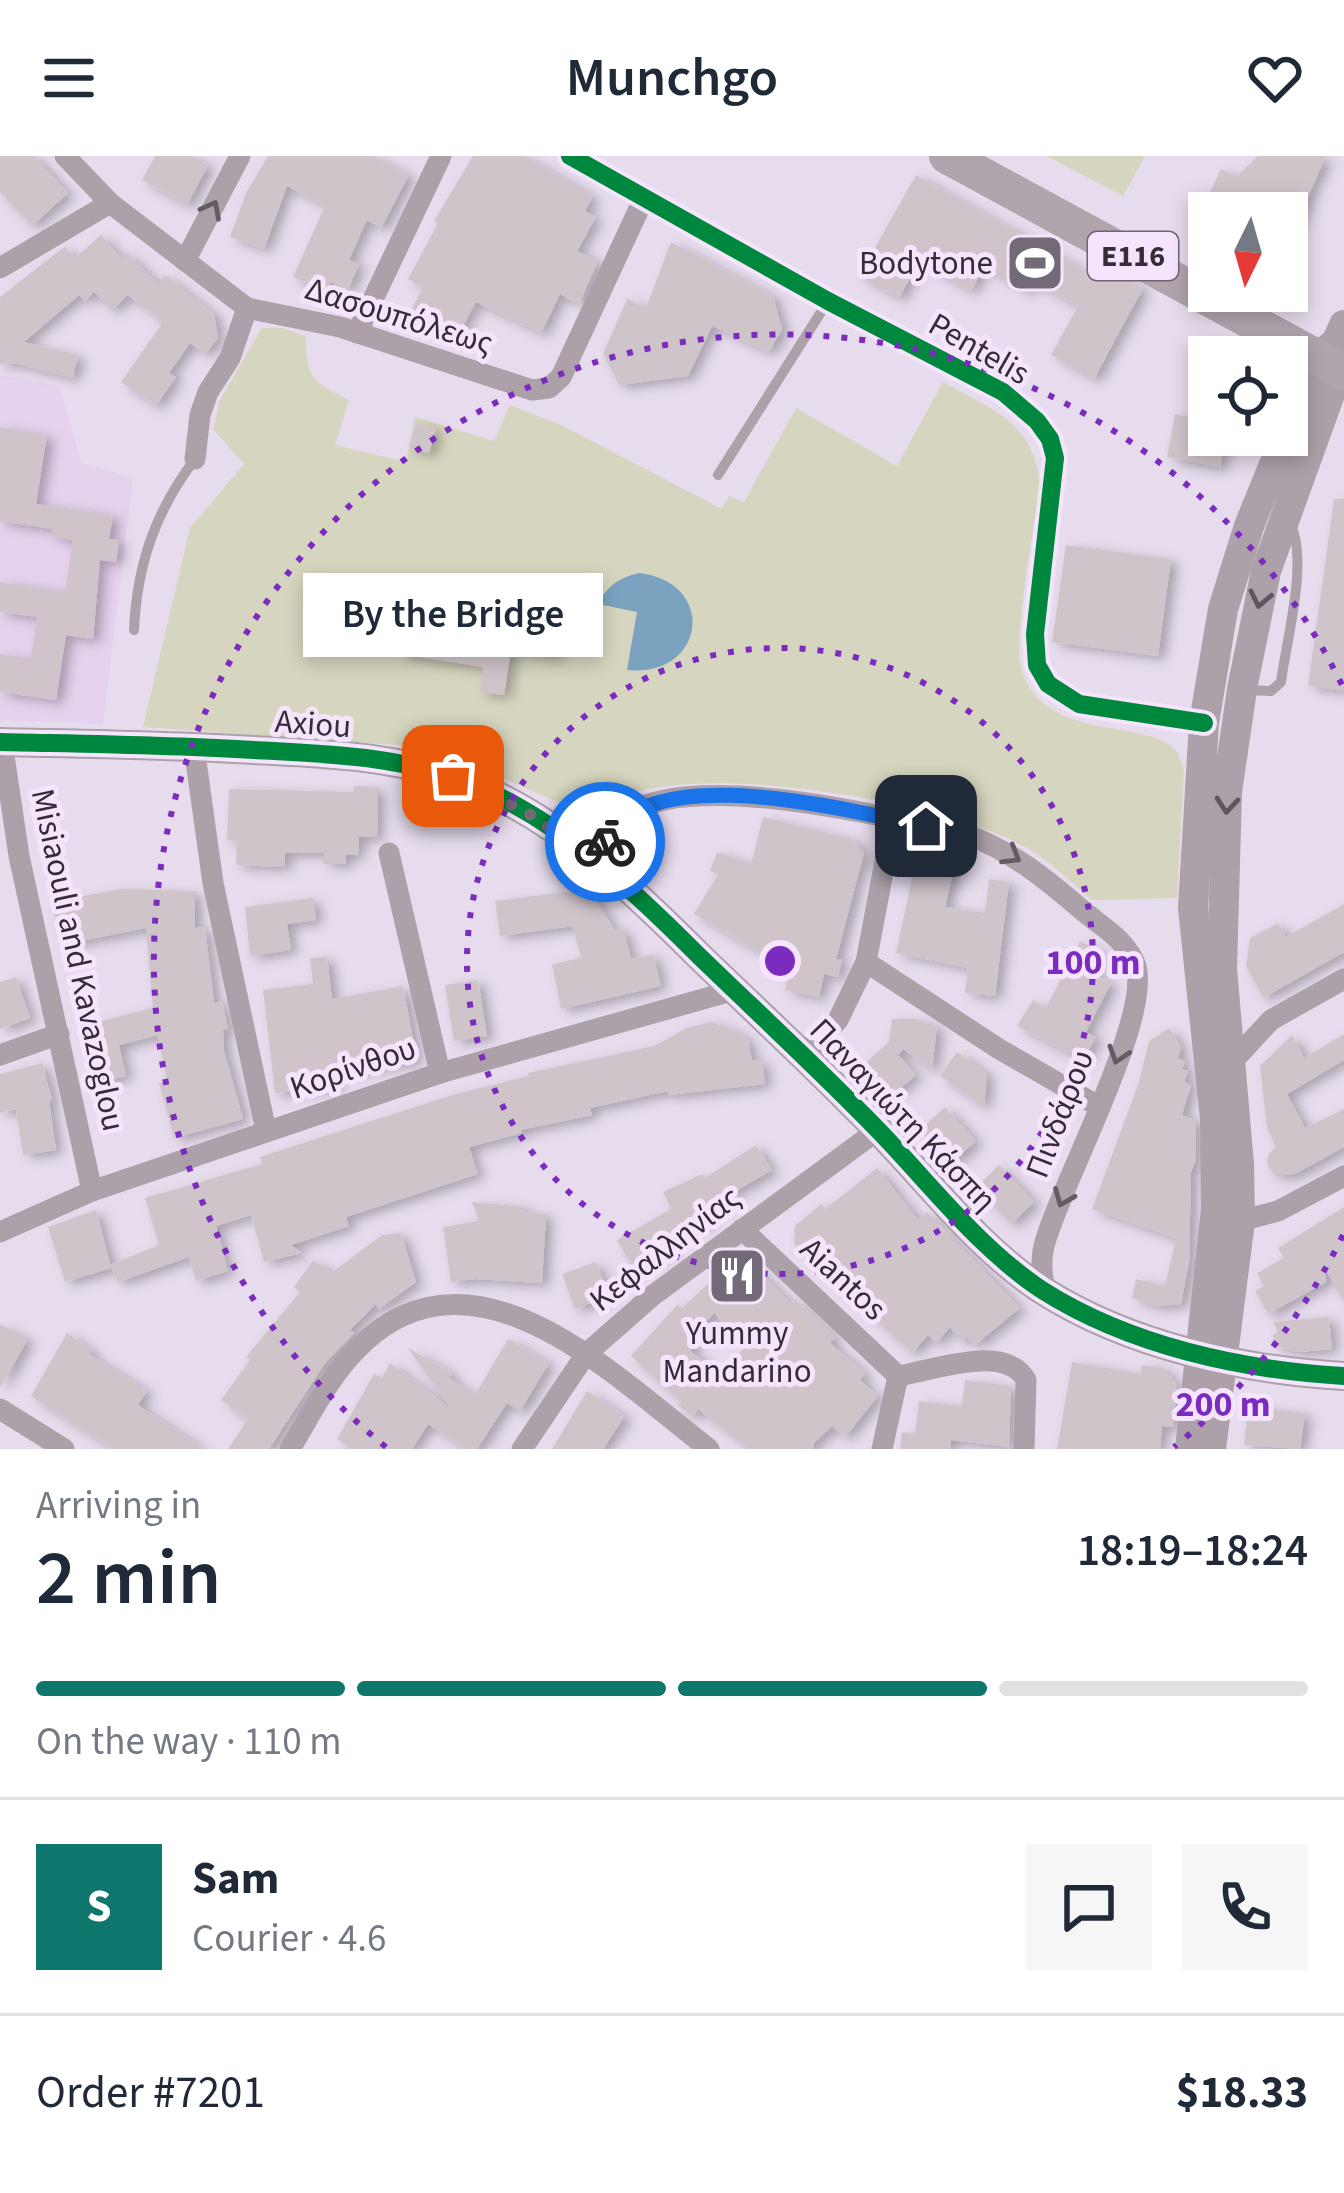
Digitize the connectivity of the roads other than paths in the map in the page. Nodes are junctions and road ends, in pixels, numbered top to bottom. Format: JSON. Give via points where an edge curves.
{"nodes":[{"id":1,"x":65,"y":156,"type":"edge"},
{"id":2,"x":240,"y":156,"type":"edge"},
{"id":3,"x":442,"y":156,"type":"edge"},
{"id":4,"x":570,"y":156,"type":"edge"},
{"id":5,"x":947,"y":156,"type":"edge"},
{"id":6,"x":995,"y":156,"type":"edge"},
{"id":7,"x":644,"y":198,"type":"junction"},
{"id":8,"x":110,"y":203,"type":"junction"},
{"id":9,"x":184,"y":261,"type":"junction"},
{"id":10,"x":1188,"y":261,"type":"edge"},
{"id":11,"x":0,"y":268,"type":"edge"},
{"id":12,"x":828,"y":302,"type":"junction"},
{"id":13,"x":247,"y":308,"type":"junction"},
{"id":14,"x":1276,"y":312,"type":"edge"},
{"id":15,"x":358,"y":333,"type":"junction"},
{"id":16,"x":1338,"y":352,"type":"edge"},
{"id":17,"x":1308,"y":399,"type":"edge"},
{"id":18,"x":1277,"y":456,"type":"edge"},
{"id":19,"x":195,"y":459,"type":"joint"},
{"id":20,"x":718,"y":475,"type":"dead end"},
{"id":21,"x":134,"y":631,"type":"dead end"},
{"id":22,"x":1204,"y":723,"type":"junction"},
{"id":23,"x":1,"y":742,"type":"edge"},
{"id":24,"x":194,"y":746,"type":"junction"},
{"id":25,"x":893,"y":820,"type":"junction"},
{"id":26,"x":389,"y":853,"type":"dead end"},
{"id":27,"x":9,"y":859,"type":"edge"},
{"id":28,"x":596,"y":861,"type":"junction"},
{"id":29,"x":866,"y":962,"type":"junction"},
{"id":30,"x":1344,"y":979,"type":"edge"},
{"id":31,"x":735,"y":990,"type":"junction"},
{"id":32,"x":1224,"y":1004,"type":"junction"},
{"id":33,"x":1271,"y":1020,"type":"junction"},
{"id":34,"x":58,"y":1034,"type":"junction"},
{"id":35,"x":805,"y":1054,"type":"junction"},
{"id":36,"x":0,"y":1055,"type":"edge"},
{"id":37,"x":1232,"y":1062,"type":"junction"},
{"id":38,"x":440,"y":1073,"type":"junction"},
{"id":39,"x":1100,"y":1107,"type":"junction"},
{"id":40,"x":878,"y":1130,"type":"junction"},
{"id":41,"x":266,"y":1131,"type":"junction"},
{"id":42,"x":1344,"y":1176,"type":"edge"},
{"id":43,"x":92,"y":1191,"type":"junction"},
{"id":44,"x":1240,"y":1221,"type":"junction"},
{"id":45,"x":742,"y":1229,"type":"junction"},
{"id":46,"x":0,"y":1232,"type":"edge"},
{"id":47,"x":1045,"y":1292,"type":"junction"},
{"id":48,"x":586,"y":1354,"type":"junction"},
{"id":49,"x":1213,"y":1358,"type":"junction"},
{"id":50,"x":898,"y":1376,"type":"junction"},
{"id":51,"x":1312,"y":1376,"type":"junction"},
{"id":52,"x":1344,"y":1376,"type":"edge"},
{"id":53,"x":1344,"y":1390,"type":"edge"},
{"id":54,"x":0,"y":1408,"type":"edge"},
{"id":55,"x":64,"y":1449,"type":"edge"},
{"id":56,"x":290,"y":1449,"type":"edge"},
{"id":57,"x":522,"y":1449,"type":"edge"},
{"id":58,"x":709,"y":1449,"type":"edge"},
{"id":59,"x":882,"y":1449,"type":"edge"},
{"id":60,"x":1024,"y":1449,"type":"edge"},
{"id":61,"x":1190,"y":1449,"type":"edge"},
{"id":62,"x":1211,"y":1449,"type":"edge"}],
"edges":[{"from":1,"to":8,"type":"street","name":"Δασουπόλεως"},
{"from":9,"to":2,"type":"street","one_way":true},
{"from":3,"to":15,"type":"street"},
{"from":4,"to":7,"type":"street","name":"Pentelis"},
{"from":5,"to":16,"type":"main road","number":"E116"},
{"from":6,"to":10,"type":"main road","number":"E116"},
{"from":7,"to":12,"type":"street","name":"Pentelis"},
{"from":7,"to":15,"type":"street","name":"Δασουπόλεως","via":[[561,377],[548,388]]},
{"from":8,"to":9,"type":"street","name":"Δασουπόλεως"},
{"from":8,"to":11,"type":"street"},
{"from":9,"to":13,"type":"street","name":"Δασουπόλεως"},
{"from":12,"to":20,"type":"lane"},
{"from":12,"to":22,"type":"street","name":"Pentelis","via":[[1003,392],[1050,439],[1056,472],[1034,647],[1048,684],[1079,704]]},
{"from":13,"to":15,"type":"street","name":"Δασουπόλεως"},
{"from":13,"to":19,"type":"street","via":[[200,415]]},
{"from":14,"to":16,"type":"main road"},
{"from":16,"to":17,"type":"main road"},
{"from":16,"to":32,"type":"main road","one_way":true,"via":[[1266,571],[1242,689],[1223,852]]},
{"from":18,"to":22,"type":"main road","via":[[1223,609]]},
{"from":19,"to":21,"type":"lane","via":[[154,524]]},
{"from":22,"to":49,"type":"main road","via":[[1192,908],[1215,1119]]},
{"from":23,"to":24,"type":"main road","name":"Axiou"},
{"from":23,"to":27,"type":"street","name":"Misiaouli and Kavazoglou"},
{"from":24,"to":28,"type":"main road","name":"Axiou","via":[[427,768],[499,797]]},
{"from":24,"to":41,"type":"street","via":[[213,883]]},
{"from":25,"to":28,"type":"street","via":[[803,800],[691,798],[625,815]]},
{"from":25,"to":29,"type":"street"},
{"from":25,"to":39,"type":"street","name":"Πινδάρου","one_way":true,"via":[[1009,852],[1120,940],[1139,987]]},
{"from":26,"to":38,"type":"street"},
{"from":27,"to":34,"type":"street","name":"Misiaouli and Kavazoglou"},
{"from":28,"to":31,"type":"main road","name":"Παναγιώτη Κάσπη"},
{"from":29,"to":35,"type":"street","via":[[838,1020]]},
{"from":29,"to":39,"type":"street"},
{"from":30,"to":33,"type":"street"},
{"from":31,"to":35,"type":"main road","name":"Παναγιώτη Κάσπη"},
{"from":31,"to":38,"type":"street","name":"Κορίνθου"},
{"from":32,"to":33,"type":"street","via":[[1241,1018]]},
{"from":32,"to":37,"type":"main road"},
{"from":33,"to":37,"type":"street"},
{"from":34,"to":36,"type":"street"},
{"from":34,"to":43,"type":"street","name":"Misiaouli and Kavazoglou"},
{"from":35,"to":40,"type":"main road","name":"Παναγιώτη Κάσπη"},
{"from":37,"to":44,"type":"main road"},
{"from":38,"to":41,"type":"street","name":"Κορίνθου"},
{"from":39,"to":47,"type":"street","name":"Πινδάρου","one_way":true,"via":[[1045,1243]]},
{"from":40,"to":45,"type":"street","name":"Κεφαλληνίας"},
{"from":40,"to":47,"type":"main road","name":"Παναγιώτη Κάσπη"},
{"from":41,"to":43,"type":"street","name":"Κορίνθου"},
{"from":42,"to":44,"type":"street"},
{"from":43,"to":46,"type":"street","name":"Κορίνθου"},
{"from":44,"to":49,"type":"main road"},
{"from":45,"to":48,"type":"street","name":"Κεφαλληνίας"},
{"from":45,"to":50,"type":"street","name":"Aiantos"},
{"from":47,"to":49,"type":"main road","name":"Παναγιώτη Κάσπη","via":[[1122,1329]]},
{"from":48,"to":56,"type":"street","via":[[498,1309],[415,1312],[355,1351]]},
{"from":48,"to":57,"type":"street","name":"Κεφαλληνίας"},
{"from":48,"to":58,"type":"street"},
{"from":49,"to":51,"type":"main road","name":"Παναγιώτη Κάσπη"},
{"from":49,"to":61,"type":"main road"},
{"from":49,"to":62,"type":"main road"},
{"from":50,"to":59,"type":"street"},
{"from":50,"to":60,"type":"street","via":[[992,1359],[1011,1364],[1026,1380]]},
{"from":51,"to":52,"type":"main road"},
{"from":51,"to":53,"type":"main road"},
{"from":54,"to":55,"type":"street"}]}
